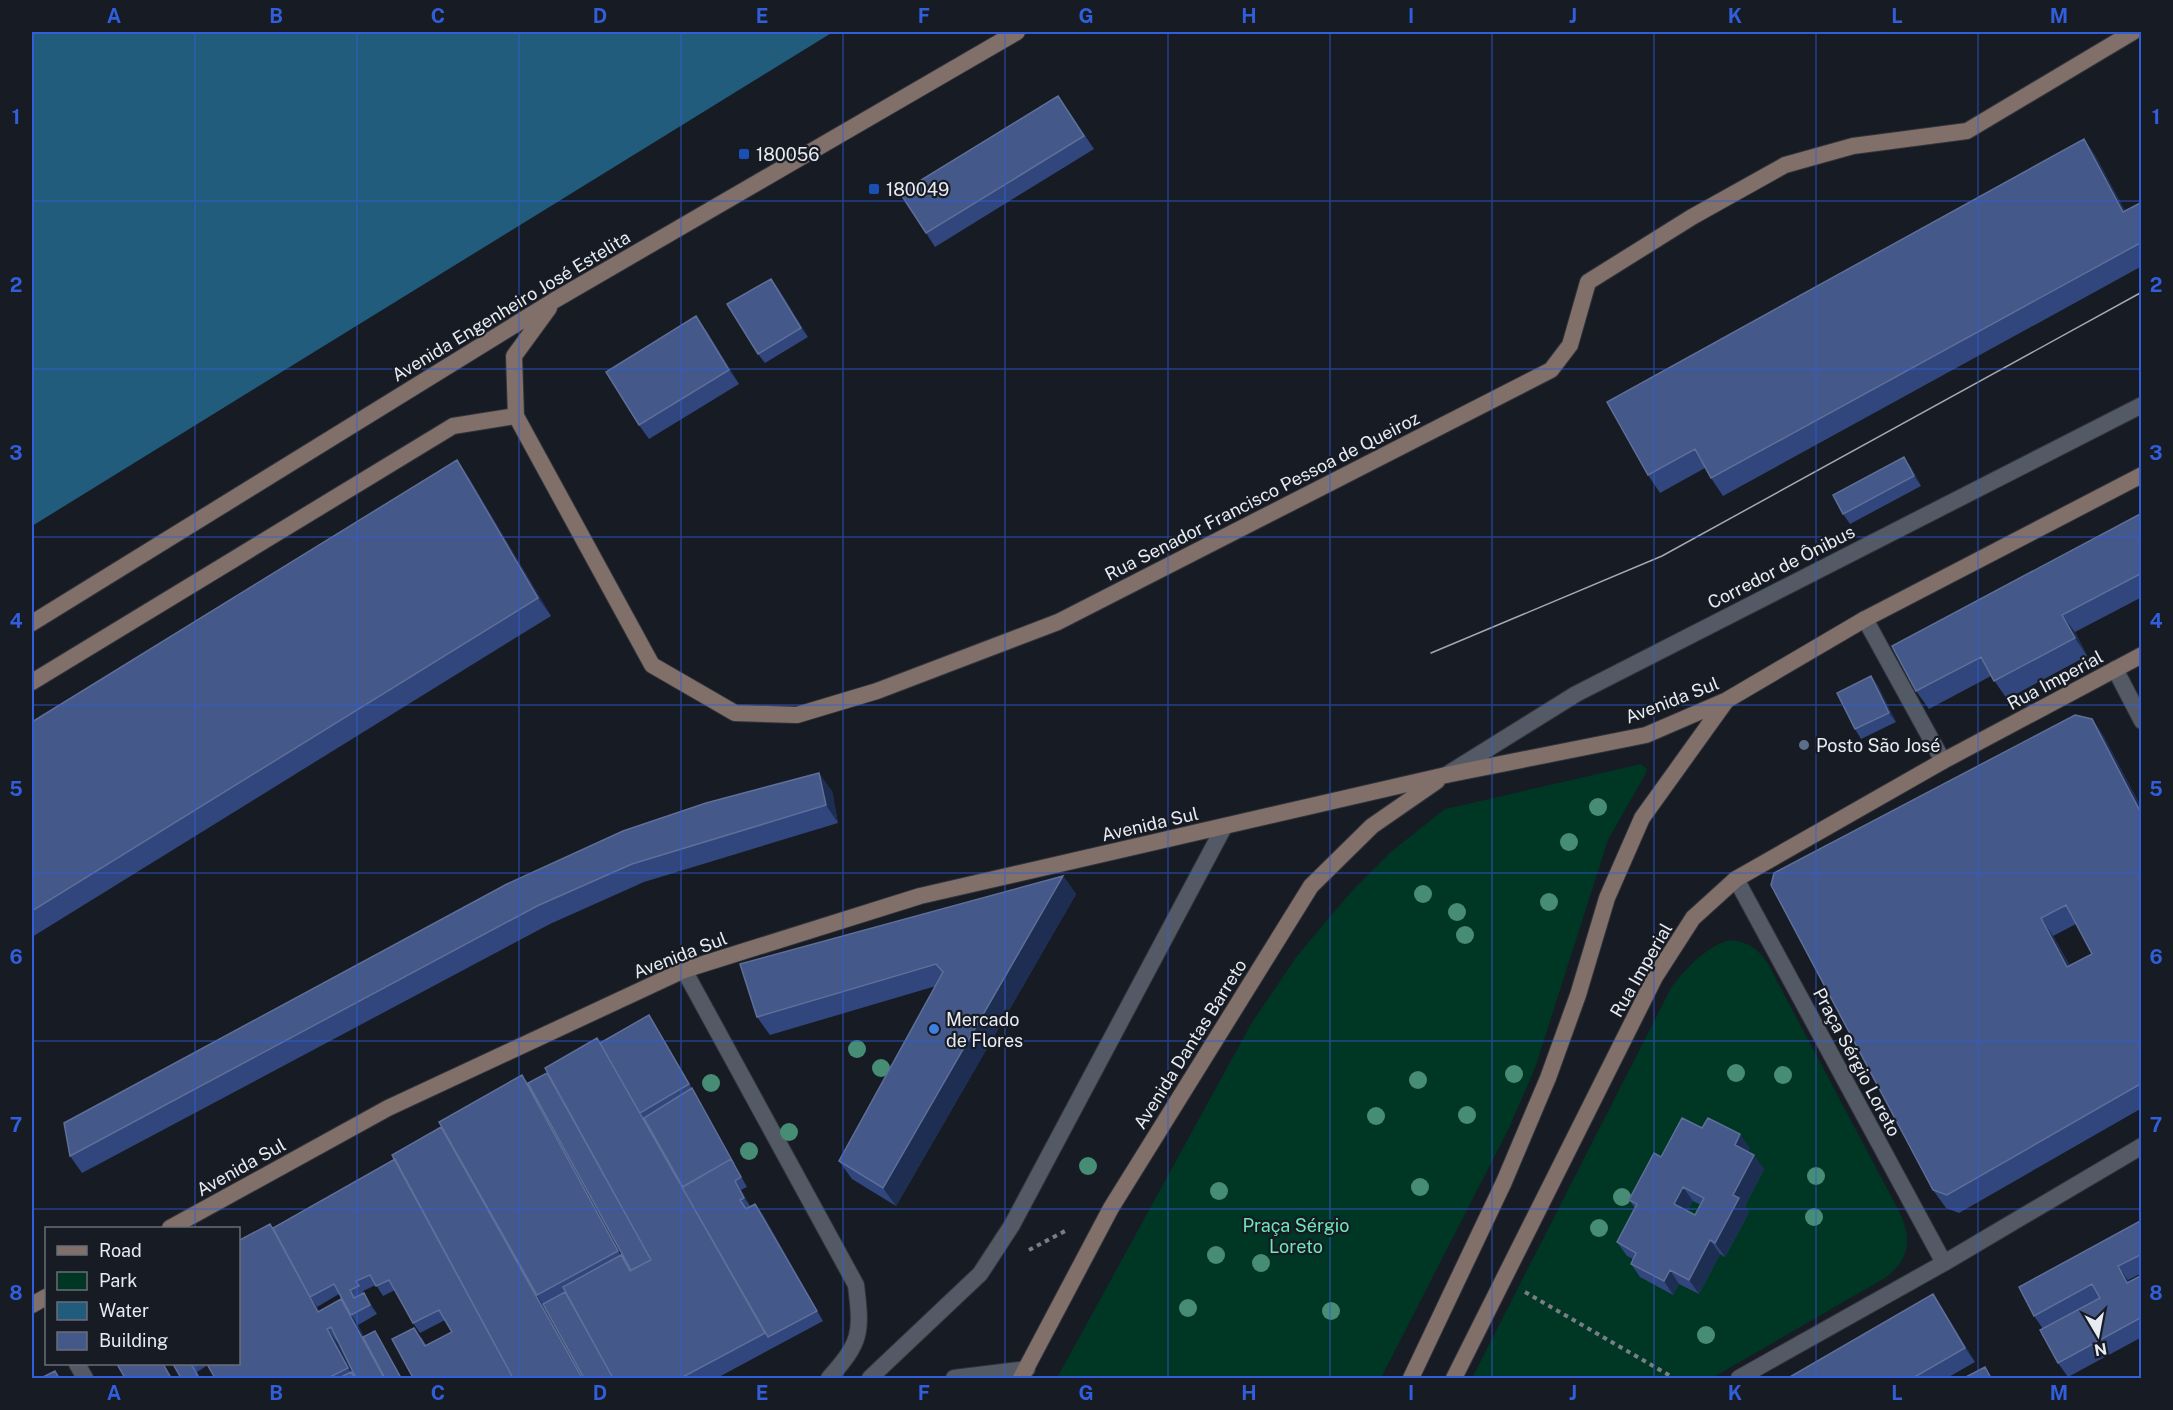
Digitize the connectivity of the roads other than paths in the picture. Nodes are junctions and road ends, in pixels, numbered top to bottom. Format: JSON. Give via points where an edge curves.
{"nodes":[{"id":1,"x":1017,"y":32,"type":"edge"},
{"id":2,"x":2133,"y":32,"type":"edge"},
{"id":3,"x":555,"y":300,"type":"junction"},
{"id":4,"x":2142,"y":405,"type":"edge"},
{"id":5,"x":516,"y":416,"type":"junction"},
{"id":6,"x":2142,"y":475,"type":"edge"},
{"id":7,"x":1865,"y":619,"type":"junction"},
{"id":8,"x":32,"y":623,"type":"edge"},
{"id":9,"x":2142,"y":655,"type":"edge"},
{"id":10,"x":2115,"y":669,"type":"junction"},
{"id":11,"x":32,"y":682,"type":"edge"},
{"id":12,"x":1727,"y":700,"type":"junction"},
{"id":13,"x":2142,"y":721,"type":"edge"},
{"id":14,"x":1943,"y":761,"type":"junction"},
{"id":15,"x":1446,"y":775,"type":"junction"},
{"id":16,"x":1224,"y":827,"type":"junction"},
{"id":17,"x":1736,"y":879,"type":"junction"},
{"id":18,"x":684,"y":970,"type":"junction"},
{"id":19,"x":2142,"y":1146,"type":"edge"},
{"id":20,"x":172,"y":1227,"type":"edge"},
{"id":21,"x":1944,"y":1263,"type":"junction"},
{"id":22,"x":1024,"y":1374,"type":"edge"},
{"id":23,"x":829,"y":1378,"type":"edge"},
{"id":24,"x":870,"y":1378,"type":"edge"},
{"id":25,"x":954,"y":1378,"type":"edge"},
{"id":26,"x":1411,"y":1378,"type":"edge"},
{"id":27,"x":1454,"y":1378,"type":"edge"},
{"id":28,"x":1739,"y":1378,"type":"edge"}],
"edges":[{"from":1,"to":3,"type":"main road","name":"Avenida Engenheiro José Estelita"},
{"from":2,"to":5,"type":"main road","name":"Rua Senador Francisco Pessoa de Queiroz","via":[[1967,131],[1853,146],[1785,165],[1588,282],[1570,345],[1551,370],[1058,622],[877,691],[796,715],[735,713],[652,665]]},
{"from":3,"to":5,"type":"main road","via":[[514,356]]},
{"from":3,"to":8,"type":"main road","name":"Avenida Engenheiro José Estelita"},
{"from":4,"to":15,"type":"street","name":"Corredor de Ônibus","via":[[1576,694]]},
{"from":5,"to":11,"type":"main road","via":[[453,426]]},
{"from":6,"to":7,"type":"main road","name":"Avenida Sul"},
{"from":7,"to":12,"type":"main road","name":"Avenida Sul"},
{"from":7,"to":14,"type":"street"},
{"from":9,"to":10,"type":"main road","name":"Rua Imperial"},
{"from":10,"to":13,"type":"street"},
{"from":10,"to":14,"type":"main road","name":"Rua Imperial"},
{"from":12,"to":15,"type":"main road","name":"Avenida Sul","via":[[1646,735]]},
{"from":12,"to":26,"type":"main road","via":[[1642,818],[1607,898],[1548,1077],[1504,1182]]},
{"from":14,"to":17,"type":"main road","name":"Rua Imperial"},
{"from":15,"to":16,"type":"main road","name":"Avenida Sul"},
{"from":15,"to":22,"type":"main road","name":"Avenida Dantas Barreto","via":[[1372,826],[1311,886],[1111,1208]]},
{"from":16,"to":18,"type":"main road","name":"Avenida Sul","via":[[920,896]]},
{"from":16,"to":24,"type":"street","via":[[1005,1235],[980,1274]]},
{"from":17,"to":21,"type":"street","name":"Praça Sérgio Loreto"},
{"from":17,"to":27,"type":"main road","name":"Rua Imperial","via":[[1693,918],[1655,976]]},
{"from":18,"to":20,"type":"main road","name":"Avenida Sul","via":[[388,1108]]},
{"from":18,"to":23,"type":"street","via":[[855,1285],[860,1318],[854,1350]]},
{"from":19,"to":21,"type":"street"},
{"from":21,"to":28,"type":"street"},
{"from":22,"to":25,"type":"street"}]}
